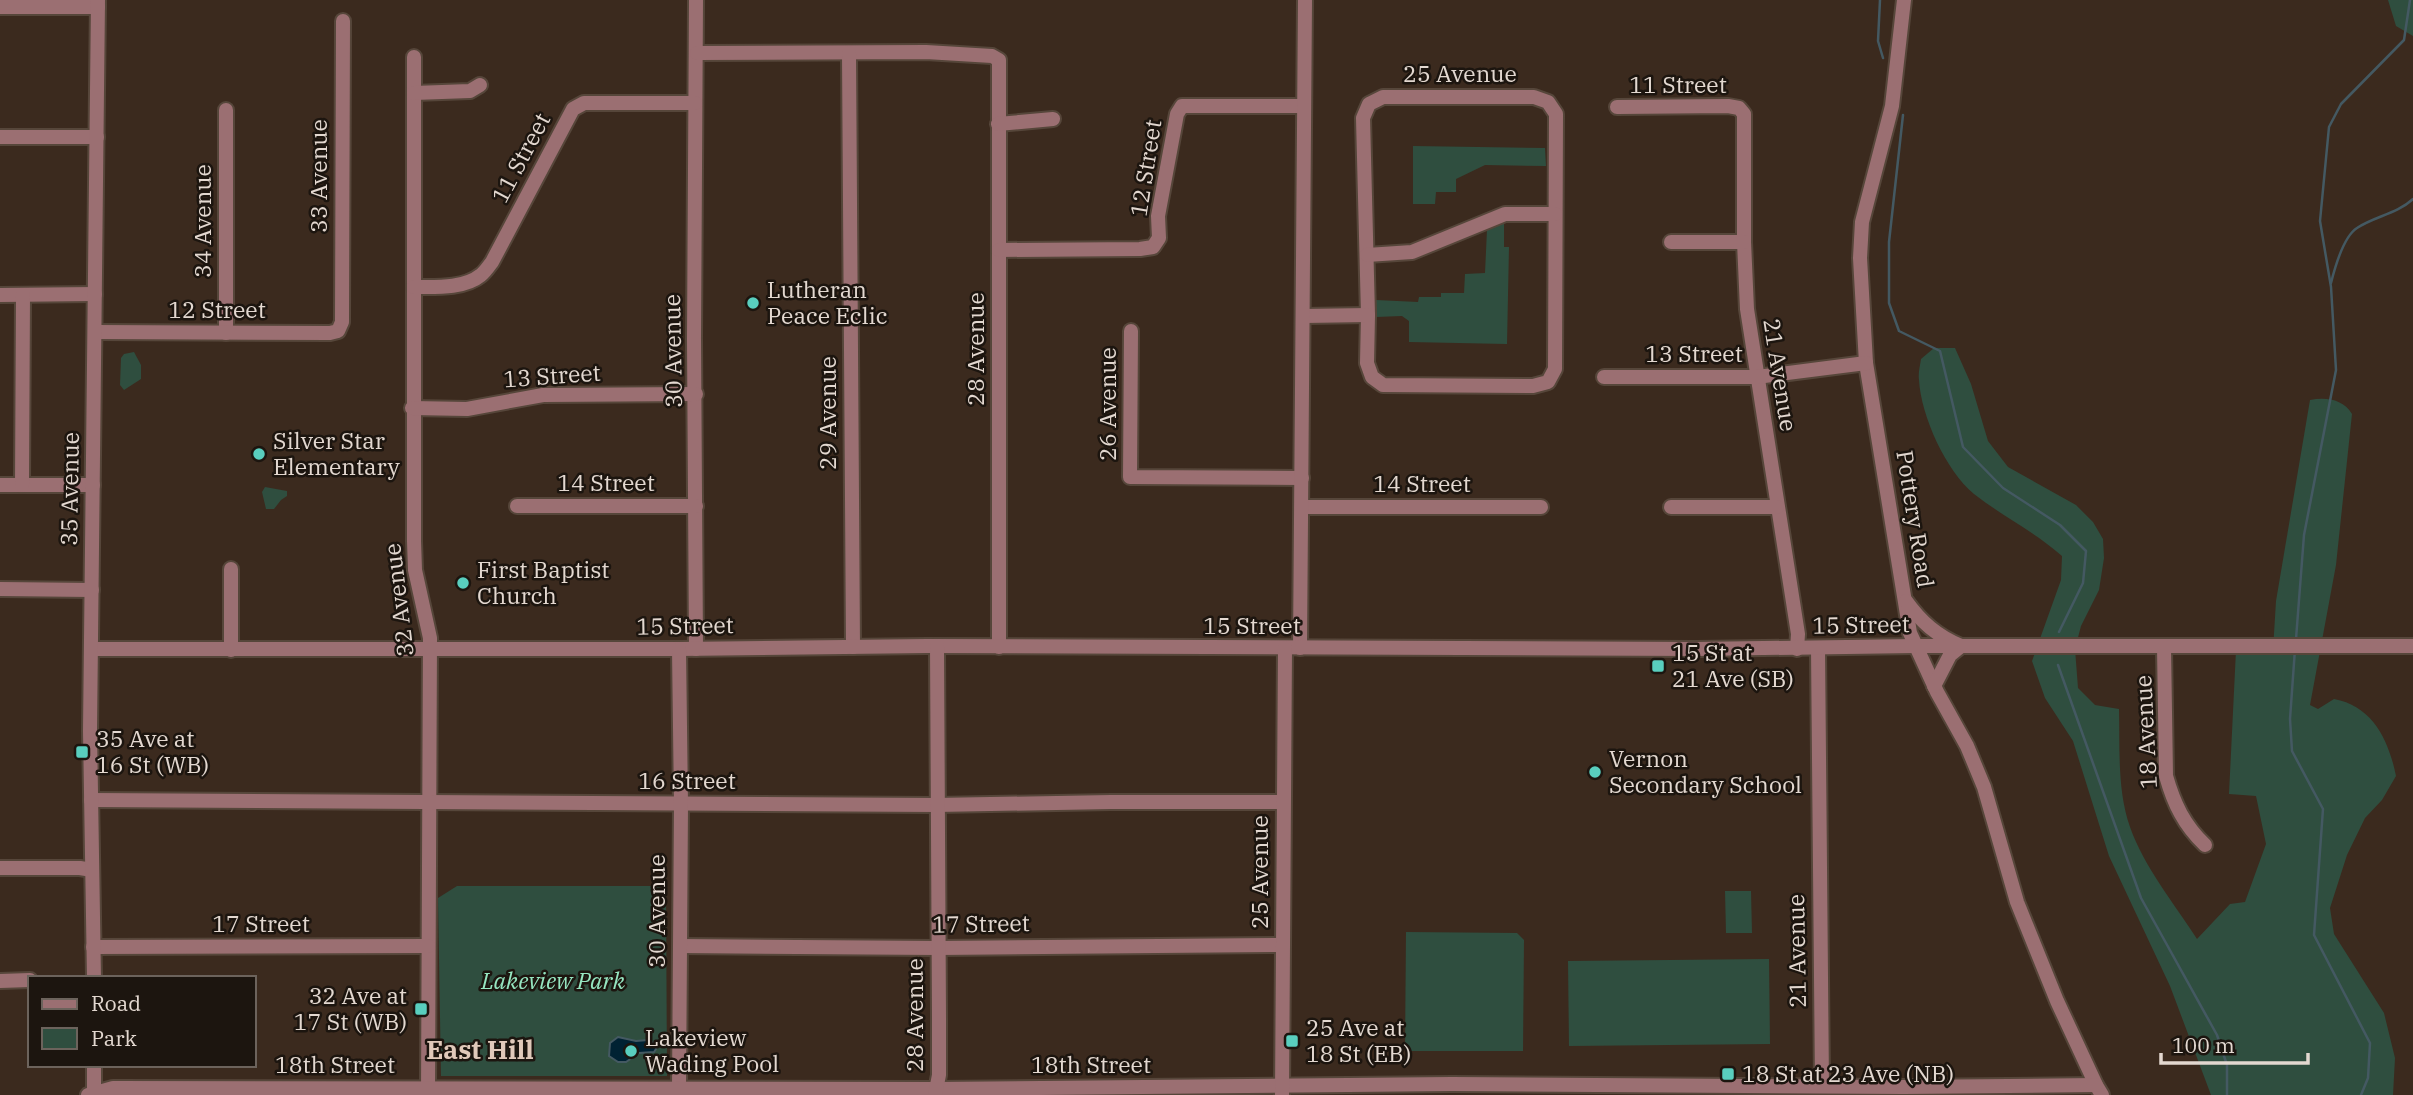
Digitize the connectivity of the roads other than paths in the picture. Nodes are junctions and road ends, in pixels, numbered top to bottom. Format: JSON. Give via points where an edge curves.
{"nodes":[{"id":1,"x":696,"y":0,"type":"edge"},
{"id":2,"x":1304,"y":0,"type":"edge"},
{"id":3,"x":1904,"y":0,"type":"edge"},
{"id":4,"x":98,"y":4,"type":"edge"},
{"id":5,"x":0,"y":7,"type":"edge"},
{"id":6,"x":343,"y":21,"type":"dead end"},
{"id":7,"x":696,"y":53,"type":"junction"},
{"id":8,"x":849,"y":53,"type":"junction"},
{"id":9,"x":414,"y":57,"type":"dead end"},
{"id":10,"x":480,"y":85,"type":"dead end"},
{"id":11,"x":414,"y":93,"type":"junction"},
{"id":12,"x":695,"y":103,"type":"junction"},
{"id":13,"x":1304,"y":106,"type":"junction"},
{"id":14,"x":1617,"y":107,"type":"dead end"},
{"id":15,"x":1739,"y":108,"type":"joint"},
{"id":16,"x":226,"y":110,"type":"dead end"},
{"id":17,"x":1053,"y":119,"type":"dead end"},
{"id":18,"x":998,"y":124,"type":"junction"},
{"id":19,"x":97,"y":136,"type":"junction"},
{"id":20,"x":0,"y":137,"type":"edge"},
{"id":21,"x":1555,"y":214,"type":"junction"},
{"id":22,"x":1671,"y":242,"type":"dead end"},
{"id":23,"x":1744,"y":242,"type":"junction"},
{"id":24,"x":999,"y":250,"type":"junction"},
{"id":25,"x":1367,"y":254,"type":"junction"},
{"id":26,"x":414,"y":287,"type":"junction"},
{"id":27,"x":95,"y":294,"type":"junction"},
{"id":28,"x":0,"y":295,"type":"edge"},
{"id":29,"x":23,"y":295,"type":"junction"},
{"id":30,"x":1368,"y":315,"type":"junction"},
{"id":31,"x":1304,"y":316,"type":"junction"},
{"id":32,"x":338,"y":331,"type":"joint"},
{"id":33,"x":1131,"y":331,"type":"dead end"},
{"id":34,"x":95,"y":332,"type":"junction"},
{"id":35,"x":226,"y":333,"type":"junction"},
{"id":36,"x":1866,"y":363,"type":"junction"},
{"id":37,"x":1604,"y":377,"type":"dead end"},
{"id":38,"x":1757,"y":377,"type":"junction"},
{"id":39,"x":696,"y":394,"type":"junction"},
{"id":40,"x":412,"y":408,"type":"junction"},
{"id":41,"x":1302,"y":478,"type":"junction"},
{"id":42,"x":0,"y":485,"type":"edge"},
{"id":43,"x":22,"y":485,"type":"junction"},
{"id":44,"x":93,"y":485,"type":"junction"},
{"id":45,"x":517,"y":506,"type":"dead end"},
{"id":46,"x":696,"y":506,"type":"junction"},
{"id":47,"x":1302,"y":507,"type":"junction"},
{"id":48,"x":1541,"y":507,"type":"dead end"},
{"id":49,"x":1671,"y":507,"type":"dead end"},
{"id":50,"x":1777,"y":507,"type":"junction"},
{"id":51,"x":231,"y":569,"type":"dead end"},
{"id":52,"x":0,"y":590,"type":"edge"},
{"id":53,"x":92,"y":590,"type":"junction"},
{"id":54,"x":1905,"y":600,"type":"junction"},
{"id":55,"x":937,"y":646,"type":"junction"},
{"id":56,"x":1915,"y":646,"type":"junction"},
{"id":57,"x":1961,"y":646,"type":"junction"},
{"id":58,"x":2413,"y":646,"type":"edge"},
{"id":59,"x":853,"y":647,"type":"junction"},
{"id":60,"x":999,"y":647,"type":"junction"},
{"id":61,"x":2164,"y":647,"type":"junction"},
{"id":62,"x":430,"y":648,"type":"junction"},
{"id":63,"x":1285,"y":648,"type":"junction"},
{"id":64,"x":1300,"y":648,"type":"junction"},
{"id":65,"x":1818,"y":648,"type":"junction"},
{"id":66,"x":91,"y":649,"type":"junction"},
{"id":67,"x":679,"y":649,"type":"junction"},
{"id":68,"x":696,"y":649,"type":"junction"},
{"id":69,"x":1797,"y":649,"type":"junction"},
{"id":70,"x":231,"y":650,"type":"junction"},
{"id":71,"x":1934,"y":686,"type":"junction"},
{"id":72,"x":91,"y":800,"type":"junction"},
{"id":73,"x":1283,"y":802,"type":"junction"},
{"id":74,"x":428,"y":803,"type":"junction"},
{"id":75,"x":681,"y":804,"type":"junction"},
{"id":76,"x":936,"y":805,"type":"junction"},
{"id":77,"x":2206,"y":845,"type":"dead end"},
{"id":78,"x":0,"y":868,"type":"edge"},
{"id":79,"x":92,"y":870,"type":"junction"},
{"id":80,"x":1283,"y":945,"type":"junction"},
{"id":81,"x":428,"y":946,"type":"junction"},
{"id":82,"x":680,"y":946,"type":"junction"},
{"id":83,"x":93,"y":947,"type":"junction"},
{"id":84,"x":937,"y":948,"type":"junction"},
{"id":85,"x":94,"y":976,"type":"edge"},
{"id":86,"x":28,"y":980,"type":"edge"},
{"id":87,"x":0,"y":981,"type":"edge"},
{"id":88,"x":93,"y":1067,"type":"edge"},
{"id":89,"x":1822,"y":1086,"type":"junction"},
{"id":90,"x":679,"y":1088,"type":"junction"},
{"id":91,"x":1443,"y":1090,"type":"edge"},
{"id":92,"x":1649,"y":1090,"type":"edge"},
{"id":93,"x":2099,"y":1090,"type":"edge"},
{"id":94,"x":1087,"y":1091,"type":"edge"},
{"id":95,"x":1282,"y":1091,"type":"edge"},
{"id":96,"x":1904,"y":1091,"type":"edge"},
{"id":97,"x":428,"y":1092,"type":"edge"},
{"id":98,"x":611,"y":1092,"type":"edge"},
{"id":99,"x":765,"y":1092,"type":"edge"},
{"id":100,"x":936,"y":1092,"type":"edge"},
{"id":101,"x":92,"y":1094,"type":"edge"}],
"edges":[{"from":1,"to":7,"type":"street","name":"30 Avenue"},
{"from":2,"to":13,"type":"street"},
{"from":3,"to":36,"type":"street","name":"Pottery Road","via":[[1892,106],[1862,222]]},
{"from":4,"to":5,"type":"street"},
{"from":4,"to":19,"type":"street","name":"35 Avenue"},
{"from":6,"to":32,"type":"street","name":"33 Avenue","via":[[342,322]]},
{"from":7,"to":8,"type":"street"},
{"from":7,"to":12,"type":"street","name":"30 Avenue"},
{"from":8,"to":18,"type":"street","name":"28 Avenue","via":[[992,56],[999,60]]},
{"from":8,"to":59,"type":"street","name":"29 Avenue"},
{"from":9,"to":11,"type":"street","name":"32 Avenue"},
{"from":10,"to":11,"type":"street","via":[[470,91]]},
{"from":11,"to":26,"type":"street","name":"32 Avenue"},
{"from":12,"to":26,"type":"street","name":"11 Street","via":[[584,103],[573,109],[481,275],[463,284]]},
{"from":12,"to":39,"type":"street","name":"30 Avenue"},
{"from":13,"to":24,"type":"street","name":"12 Street","via":[[1182,106],[1158,216],[1159,238],[1153,247]]},
{"from":13,"to":31,"type":"street"},
{"from":14,"to":15,"type":"street","name":"11 Street"},
{"from":15,"to":23,"type":"street","name":"21 Avenue","via":[[1744,114]]},
{"from":16,"to":35,"type":"street","name":"34 Avenue"},
{"from":17,"to":18,"type":"street"},
{"from":18,"to":24,"type":"street","name":"28 Avenue"},
{"from":19,"to":20,"type":"street"},
{"from":19,"to":27,"type":"street","name":"35 Avenue"},
{"from":21,"to":25,"type":"street","via":[[1504,214],[1412,252]]},
{"from":21,"to":25,"type":"street","name":"25 Avenue","via":[[1556,114],[1548,102],[1534,97],[1383,97],[1369,104],[1363,118]]},
{"from":21,"to":30,"type":"street","name":"25 Avenue","via":[[1555,369],[1548,382],[1533,386],[1383,385],[1371,377],[1367,363]]},
{"from":22,"to":23,"type":"street"},
{"from":23,"to":38,"type":"street","name":"21 Avenue"},
{"from":24,"to":60,"type":"street","name":"28 Avenue"},
{"from":25,"to":30,"type":"street","name":"25 Avenue"},
{"from":26,"to":40,"type":"street","name":"32 Avenue"},
{"from":27,"to":29,"type":"street"},
{"from":27,"to":34,"type":"street","name":"35 Avenue"},
{"from":28,"to":29,"type":"street"},
{"from":29,"to":43,"type":"street"},
{"from":30,"to":31,"type":"street"},
{"from":31,"to":41,"type":"street"},
{"from":32,"to":35,"type":"street","name":"12 Street"},
{"from":33,"to":41,"type":"street","name":"26 Avenue","via":[[1130,477]]},
{"from":34,"to":35,"type":"street","name":"12 Street"},
{"from":34,"to":44,"type":"street","name":"35 Avenue"},
{"from":36,"to":38,"type":"street","name":"13 Street"},
{"from":36,"to":54,"type":"street","name":"Pottery Road"},
{"from":37,"to":38,"type":"street","name":"13 Street"},
{"from":38,"to":50,"type":"street","name":"21 Avenue"},
{"from":39,"to":40,"type":"street","name":"13 Street","via":[[543,395],[467,409]]},
{"from":39,"to":46,"type":"street","name":"30 Avenue"},
{"from":40,"to":62,"type":"street","name":"32 Avenue","via":[[415,569]]},
{"from":41,"to":47,"type":"street"},
{"from":42,"to":43,"type":"street"},
{"from":43,"to":44,"type":"street"},
{"from":44,"to":53,"type":"street","name":"35 Avenue"},
{"from":45,"to":46,"type":"street","name":"14 Street"},
{"from":46,"to":68,"type":"street","name":"30 Avenue"},
{"from":47,"to":48,"type":"street","name":"14 Street"},
{"from":47,"to":64,"type":"street"},
{"from":49,"to":50,"type":"street"},
{"from":50,"to":69,"type":"street","name":"21 Avenue"},
{"from":51,"to":70,"type":"street"},
{"from":52,"to":53,"type":"street"},
{"from":53,"to":66,"type":"street","name":"35 Avenue"},
{"from":54,"to":56,"type":"street","name":"Pottery Road"},
{"from":54,"to":57,"type":"street","via":[[1927,626]]},
{"from":55,"to":59,"type":"street","name":"15 Street"},
{"from":55,"to":60,"type":"street","name":"15 Street"},
{"from":55,"to":76,"type":"street","name":"28 Avenue"},
{"from":56,"to":57,"type":"street","name":"15 Street"},
{"from":56,"to":65,"type":"street","name":"15 Street"},
{"from":56,"to":71,"type":"street","name":"Pottery Road"},
{"from":57,"to":61,"type":"street","name":"15 Street"},
{"from":57,"to":71,"type":"street","via":[[1950,655]]},
{"from":58,"to":61,"type":"street","name":"15 Street"},
{"from":59,"to":68,"type":"street","name":"15 Street"},
{"from":60,"to":63,"type":"street","name":"15 Street"},
{"from":61,"to":77,"type":"street","name":"18 Avenue","via":[[2166,776],[2181,817]]},
{"from":62,"to":67,"type":"street","name":"15 Street"},
{"from":62,"to":70,"type":"street","name":"15 Street"},
{"from":62,"to":74,"type":"street","name":"32 Avenue"},
{"from":63,"to":64,"type":"street","name":"15 Street"},
{"from":63,"to":73,"type":"street","name":"25 Avenue"},
{"from":64,"to":69,"type":"street","name":"15 Street"},
{"from":65,"to":69,"type":"street","name":"15 Street"},
{"from":65,"to":89,"type":"street","name":"21 Avenue"},
{"from":66,"to":70,"type":"street","name":"15 Street"},
{"from":66,"to":72,"type":"street","name":"35 Avenue"},
{"from":67,"to":68,"type":"street","name":"15 Street"},
{"from":67,"to":75,"type":"street","name":"30 Avenue"},
{"from":71,"to":93,"type":"street","name":"Pottery Road","via":[[1967,746],[2017,902]]},
{"from":72,"to":74,"type":"street","name":"16 Street"},
{"from":72,"to":79,"type":"street","name":"35 Avenue"},
{"from":73,"to":76,"type":"street","name":"16 Street"},
{"from":73,"to":80,"type":"street","name":"25 Avenue"},
{"from":74,"to":75,"type":"street","name":"16 Street"},
{"from":74,"to":81,"type":"street","name":"32 Avenue"},
{"from":75,"to":76,"type":"street","name":"16 Street"},
{"from":75,"to":82,"type":"street","name":"30 Avenue"},
{"from":76,"to":84,"type":"street","name":"28 Avenue"},
{"from":78,"to":79,"type":"street"},
{"from":79,"to":83,"type":"street","name":"35 Avenue"},
{"from":80,"to":84,"type":"street","name":"17 Street"},
{"from":80,"to":95,"type":"street","name":"25 Avenue"},
{"from":81,"to":83,"type":"street","name":"17 Street"},
{"from":81,"to":97,"type":"street","name":"32 Avenue"},
{"from":82,"to":84,"type":"street","name":"17 Street"},
{"from":82,"to":90,"type":"street","name":"30 Avenue"},
{"from":83,"to":85,"type":"street","name":"35 Avenue"},
{"from":84,"to":100,"type":"street","name":"28 Avenue"},
{"from":86,"to":87,"type":"street"},
{"from":88,"to":101,"type":"street"},
{"from":89,"to":92,"type":"street","name":"18th Street"},
{"from":89,"to":96,"type":"street","name":"18th Street"},
{"from":90,"to":98,"type":"street","name":"18th Street"},
{"from":90,"to":99,"type":"street","name":"18th Street"},
{"from":91,"to":92,"type":"street","name":"18th Street"},
{"from":91,"to":95,"type":"street","name":"18th Street"},
{"from":93,"to":96,"type":"street","name":"18th Street"},
{"from":94,"to":95,"type":"street","name":"18th Street"},
{"from":94,"to":100,"type":"street","name":"18th Street"},
{"from":97,"to":98,"type":"street","name":"18th Street"},
{"from":97,"to":101,"type":"street","name":"18th Street","via":[[113,1088]]},
{"from":99,"to":100,"type":"street","name":"18th Street"}]}
